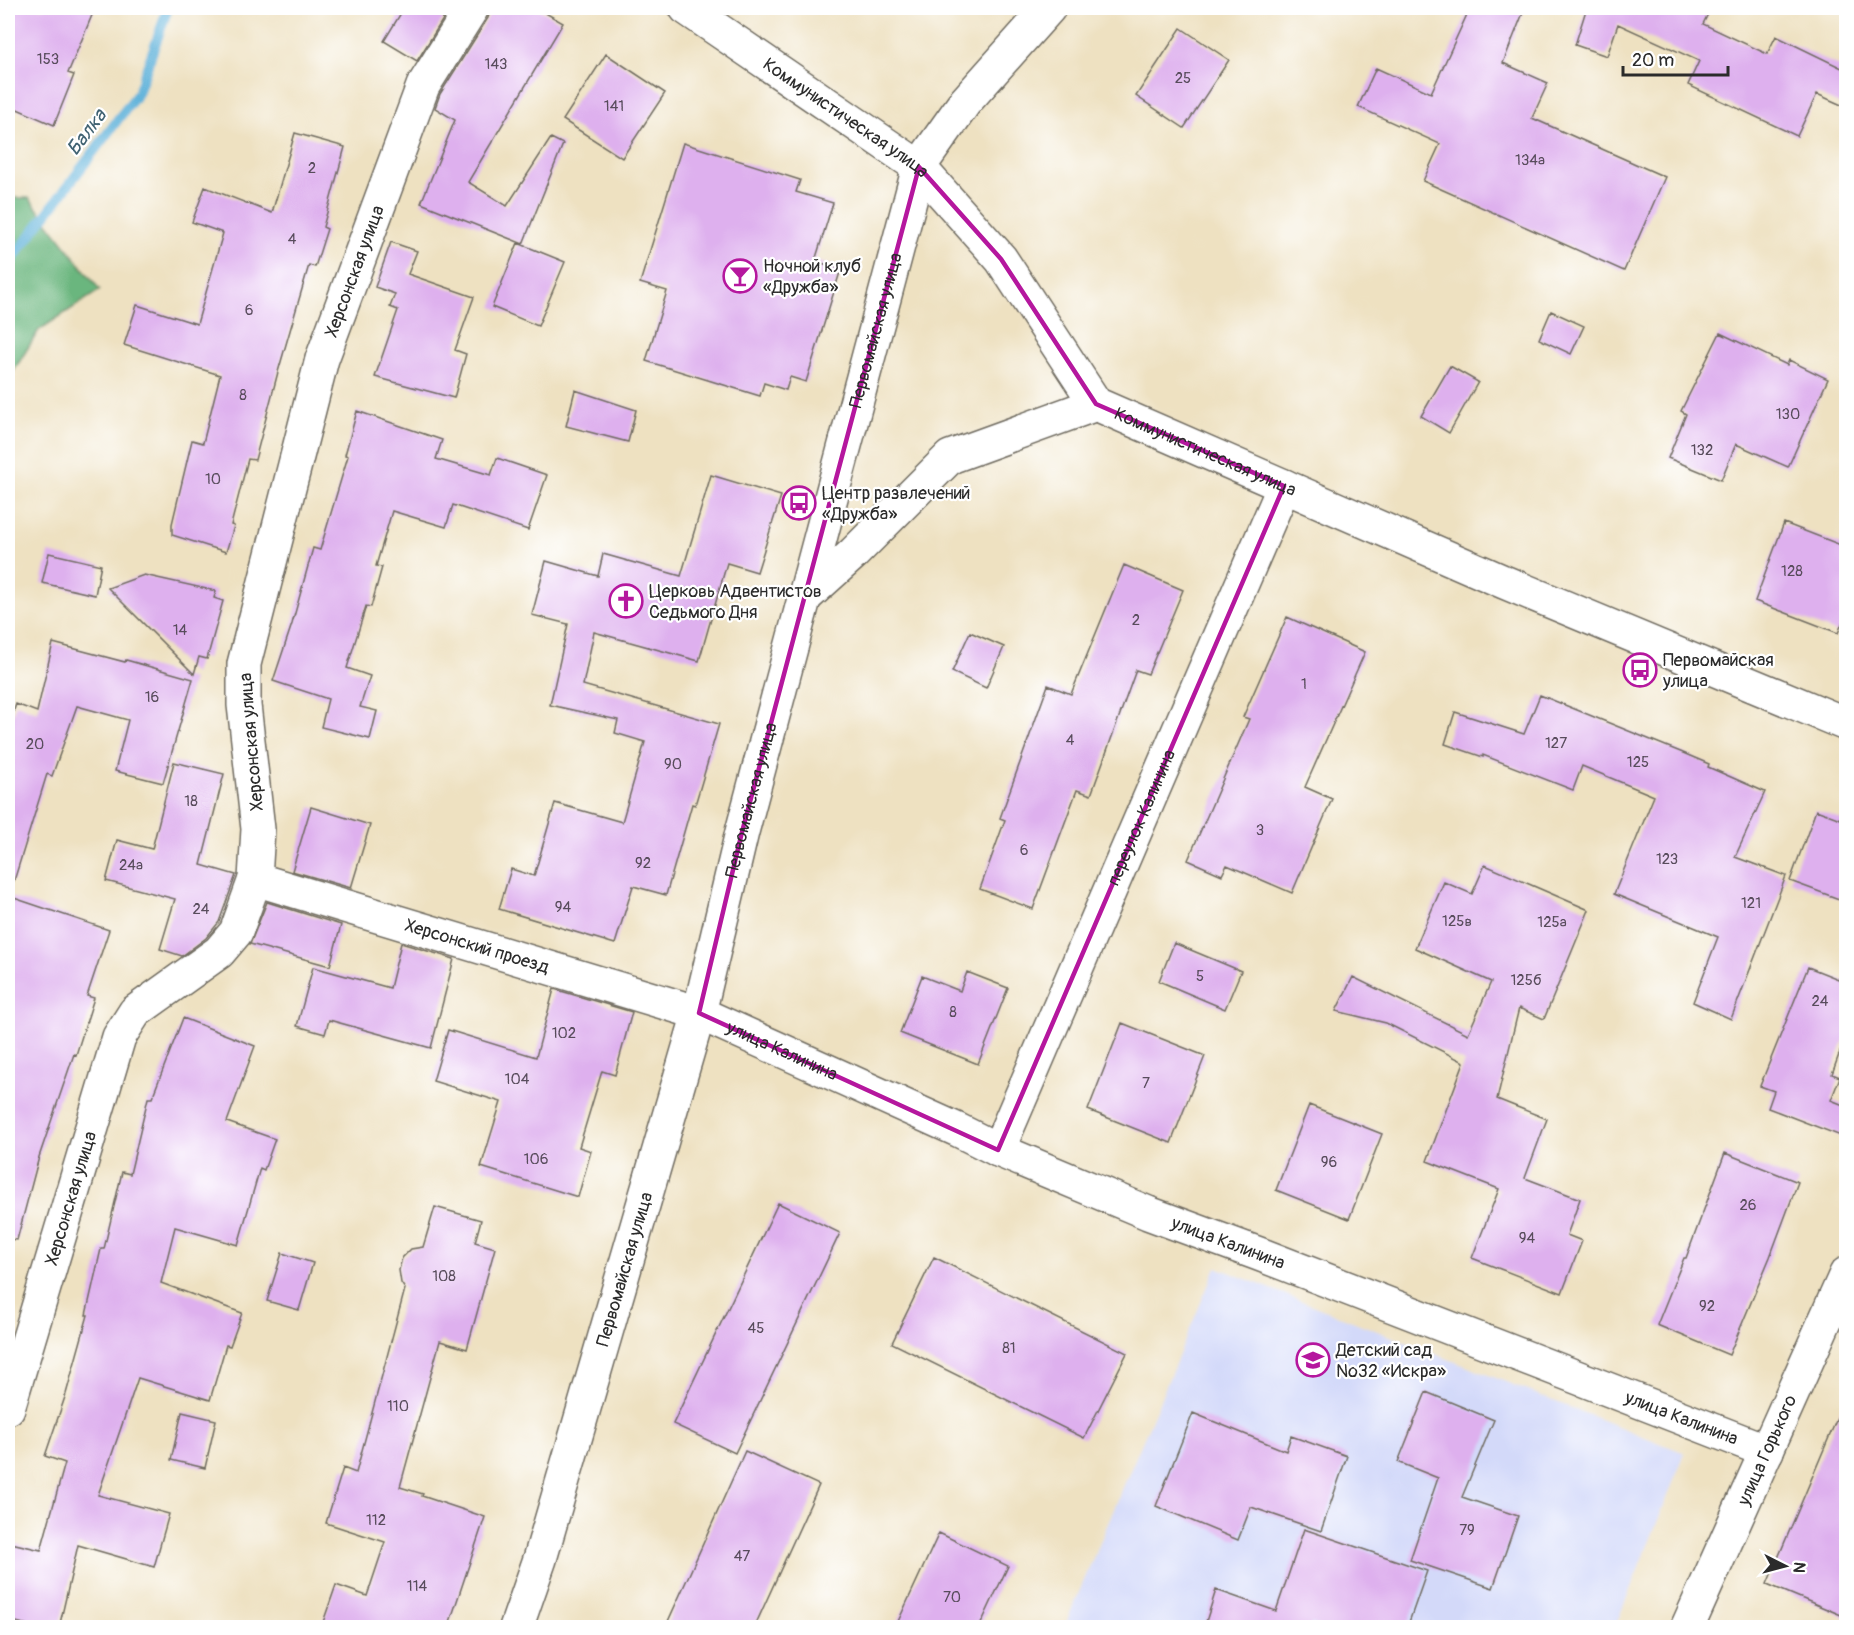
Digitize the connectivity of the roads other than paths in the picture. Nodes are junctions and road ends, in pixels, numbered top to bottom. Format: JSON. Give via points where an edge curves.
{"nodes":[{"id":1,"x":472,"y":8,"type":"edge"},
{"id":2,"x":686,"y":8,"type":"edge"},
{"id":3,"x":1049,"y":8,"type":"edge"},
{"id":4,"x":919,"y":167,"type":"junction"},
{"id":5,"x":1096,"y":404,"type":"junction"},
{"id":6,"x":1284,"y":486,"type":"junction"},
{"id":7,"x":804,"y":598,"type":"junction"},
{"id":8,"x":1846,"y":724,"type":"edge"},
{"id":9,"x":255,"y":879,"type":"junction"},
{"id":10,"x":699,"y":1013,"type":"junction"},
{"id":11,"x":998,"y":1150,"type":"junction"},
{"id":12,"x":1846,"y":1274,"type":"edge"},
{"id":13,"x":8,"y":1408,"type":"edge"},
{"id":14,"x":1767,"y":1451,"type":"junction"},
{"id":15,"x":516,"y":1628,"type":"edge"},
{"id":16,"x":1687,"y":1628,"type":"edge"}],
"edges":[{"from":1,"to":9,"type":"street","name":"Херсонская улица","via":[[423,86],[322,359],[244,664],[244,705],[258,829]]},
{"from":2,"to":4,"type":"street","name":"Коммунистическая улица"},
{"from":3,"to":4,"type":"street","name":"Первомайская улица","via":[[965,102]]},
{"from":4,"to":5,"type":"street","name":"Коммунистическая улица","via":[[1001,259]]},
{"from":4,"to":7,"type":"street","name":"Первомайская улица"},
{"from":5,"to":6,"type":"street","name":"Коммунистическая улица"},
{"from":5,"to":7,"type":"street","via":[[950,457]]},
{"from":6,"to":8,"type":"street","name":"Коммунистическая улица"},
{"from":6,"to":11,"type":"street","name":"переулок Калинина"},
{"from":7,"to":10,"type":"street","name":"Первомайская улица"},
{"from":9,"to":10,"type":"street","name":"Херсонский проезд"},
{"from":9,"to":13,"type":"street","name":"Херсонская улица","via":[[236,932],[219,952],[135,1012],[119,1037]]},
{"from":10,"to":11,"type":"street","name":"улица Калинина"},
{"from":10,"to":15,"type":"street","name":"Первомайская улица","via":[[540,1559]]},
{"from":11,"to":14,"type":"street","name":"улица Калинина","via":[[1193,1231]]},
{"from":12,"to":14,"type":"street","name":"улица Горького"},
{"from":14,"to":16,"type":"street","name":"улица Горького"}]}
